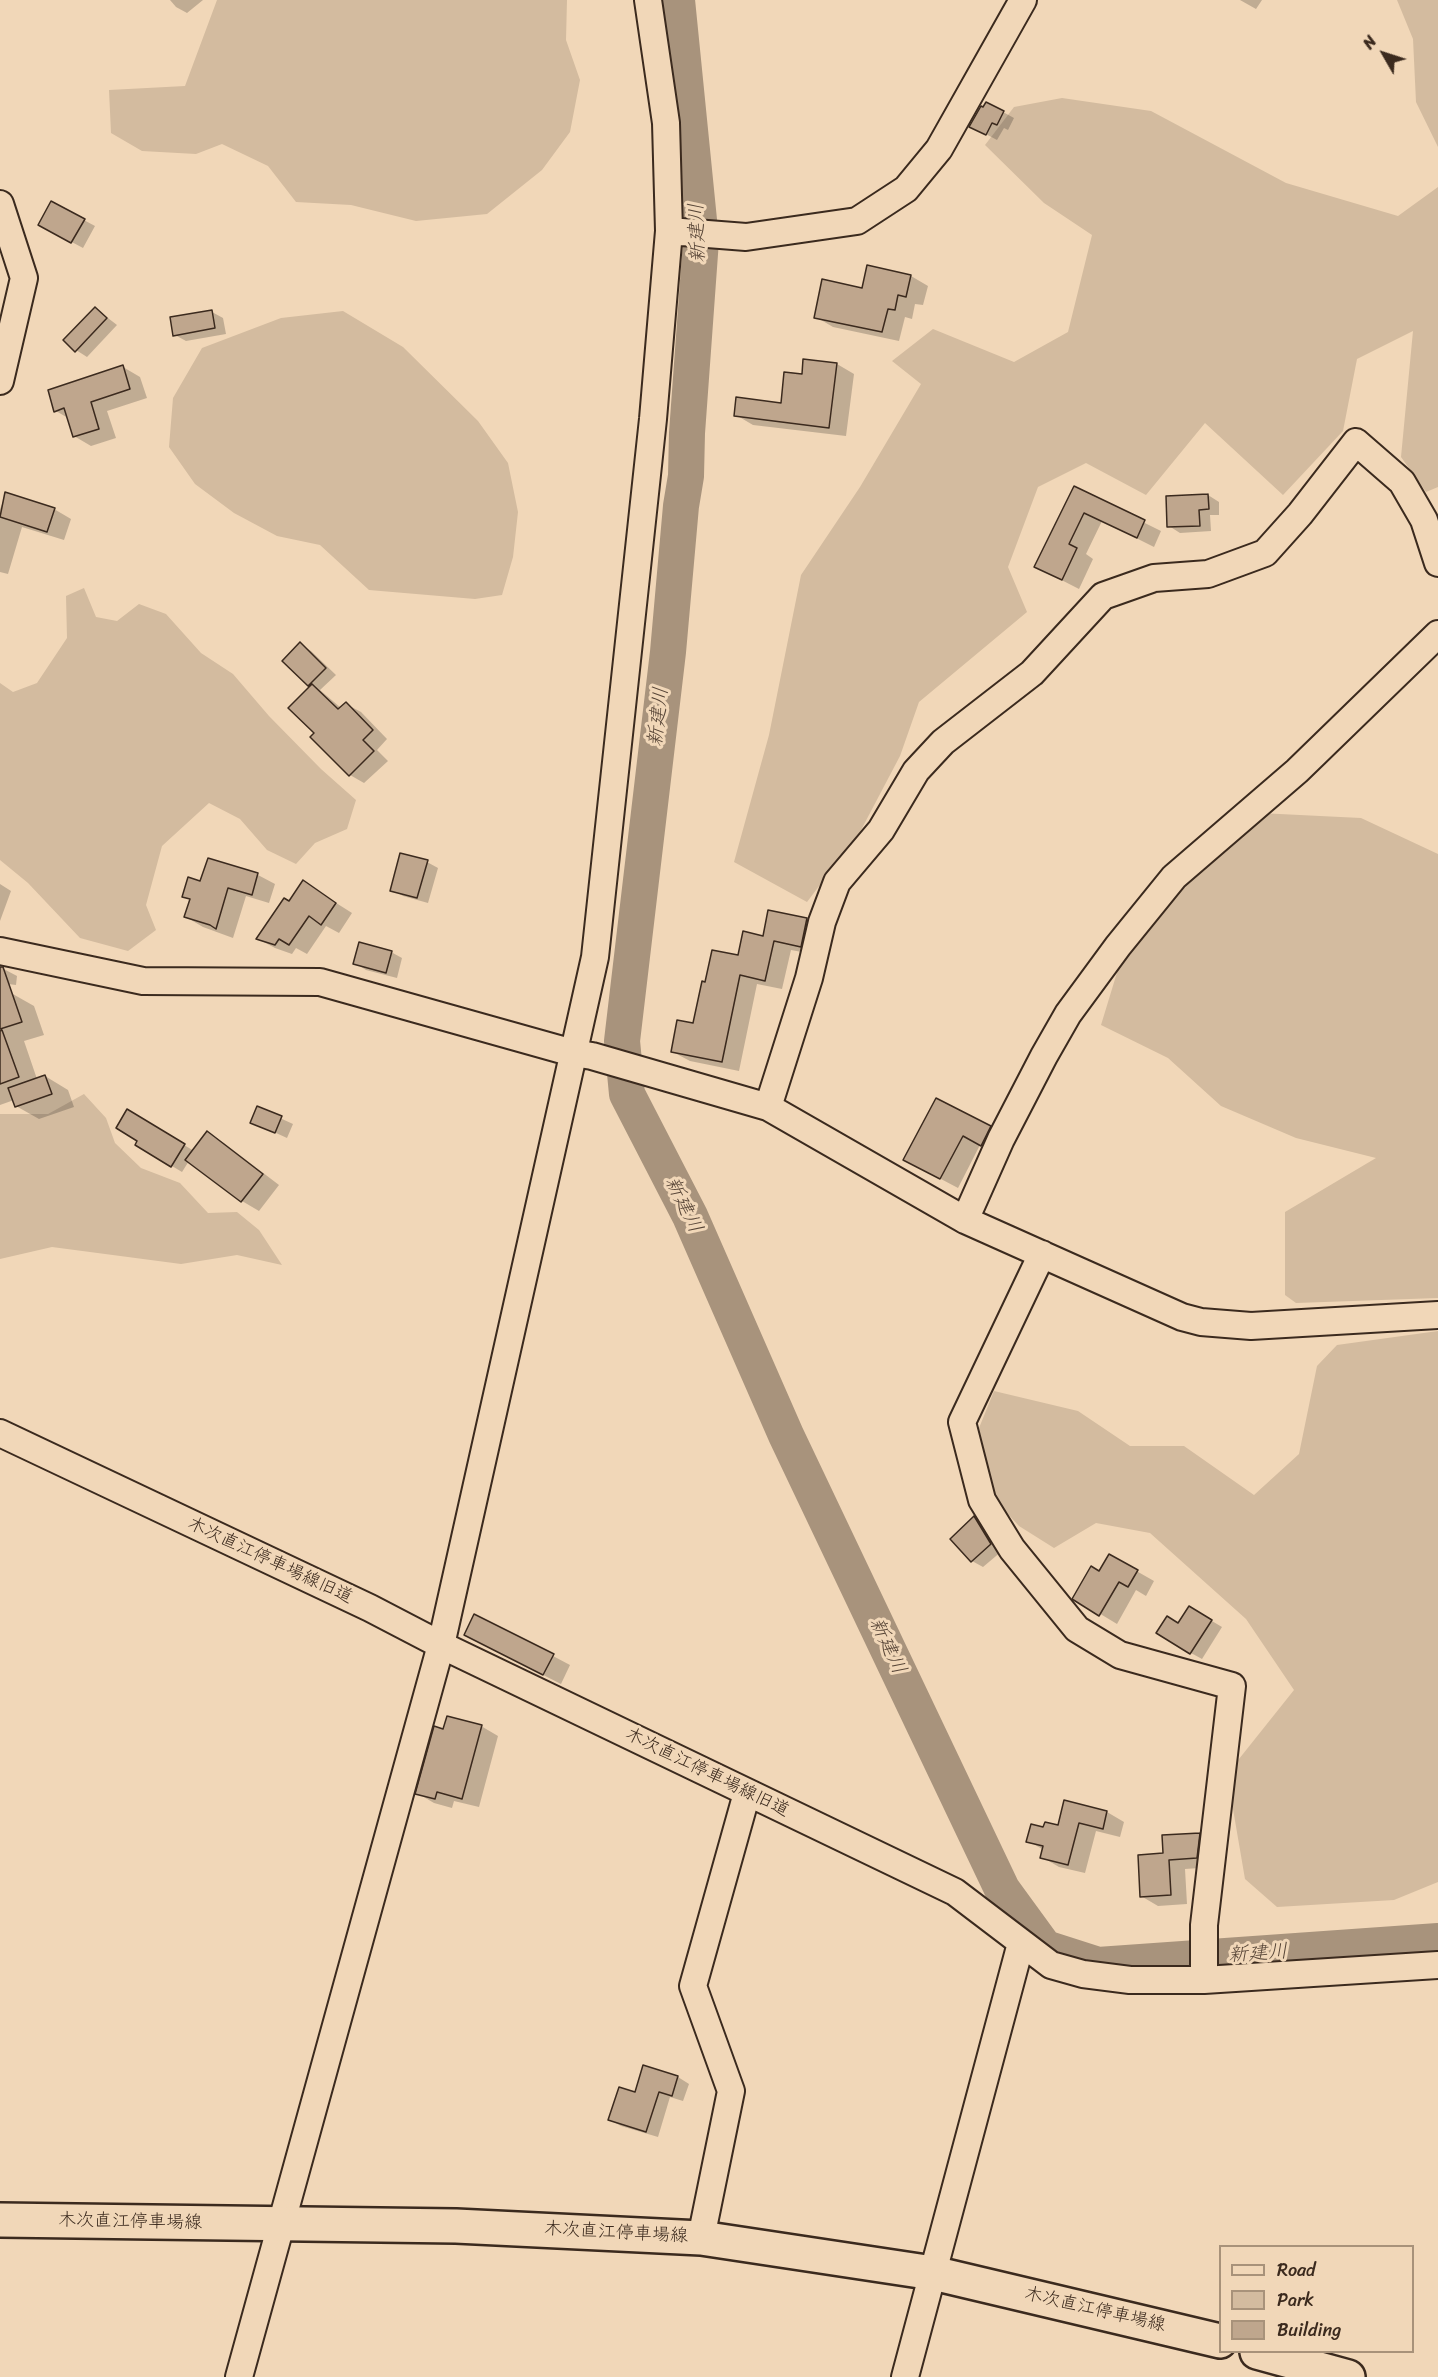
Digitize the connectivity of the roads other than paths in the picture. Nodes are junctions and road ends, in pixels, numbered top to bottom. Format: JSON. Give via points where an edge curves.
{"nodes":[{"id":1,"x":648,"y":0,"type":"edge"},
{"id":2,"x":1023,"y":0,"type":"edge"},
{"id":3,"x":0,"y":204,"type":"edge"},
{"id":4,"x":675,"y":232,"type":"junction"},
{"id":5,"x":0,"y":381,"type":"edge"},
{"id":6,"x":1438,"y":562,"type":"edge"},
{"id":7,"x":1438,"y":634,"type":"edge"},
{"id":8,"x":0,"y":951,"type":"edge"},
{"id":9,"x":583,"y":1055,"type":"junction"},
{"id":10,"x":768,"y":1107,"type":"junction"},
{"id":11,"x":965,"y":1220,"type":"junction"},
{"id":12,"x":1042,"y":1254,"type":"junction"},
{"id":13,"x":1438,"y":1315,"type":"edge"},
{"id":14,"x":0,"y":1433,"type":"edge"},
{"id":15,"x":441,"y":1645,"type":"junction"},
{"id":16,"x":747,"y":1793,"type":"junction"},
{"id":17,"x":1021,"y":1943,"type":"junction"},
{"id":18,"x":1438,"y":1965,"type":"edge"},
{"id":19,"x":1204,"y":1980,"type":"junction"},
{"id":20,"x":0,"y":2220,"type":"edge"},
{"id":21,"x":282,"y":2224,"type":"junction"},
{"id":22,"x":701,"y":2238,"type":"junction"},
{"id":23,"x":933,"y":2272,"type":"junction"},
{"id":24,"x":1219,"y":2341,"type":"edge"},
{"id":25,"x":1261,"y":2353,"type":"edge"},
{"id":26,"x":239,"y":2377,"type":"edge"},
{"id":27,"x":905,"y":2377,"type":"edge"},
{"id":28,"x":1348,"y":2377,"type":"edge"}],
"edges":[{"from":1,"to":4,"type":"street","via":[[666,123]]},
{"from":2,"to":4,"type":"street","via":[[939,149],[906,189],[857,221],[746,237]]},
{"from":3,"to":5,"type":"street","via":[[24,278]]},
{"from":4,"to":9,"type":"street"},
{"from":6,"to":10,"type":"street","via":[[1424,520],[1402,482],[1356,442],[1265,554],[1208,574],[1154,578],[1103,596],[1032,673],[943,742],[916,771],[880,830],[837,882]]},
{"from":7,"to":11,"type":"street","via":[[1297,771],[1174,877],[1118,946],[1068,1014],[1044,1056]]},
{"from":8,"to":9,"type":"street","via":[[143,981],[320,982]]},
{"from":9,"to":10,"type":"street"},
{"from":9,"to":15,"type":"street"},
{"from":10,"to":11,"type":"street"},
{"from":11,"to":12,"type":"street"},
{"from":12,"to":13,"type":"street","via":[[1201,1322],[1251,1326]]},
{"from":12,"to":19,"type":"street","via":[[962,1422],[982,1500],[1012,1549],[1077,1629],[1120,1655],[1232,1686],[1204,1925]]},
{"from":14,"to":15,"type":"street","name":"木次直江停車場線旧道"},
{"from":15,"to":16,"type":"street","name":"木次直江停車場線旧道"},
{"from":15,"to":21,"type":"street"},
{"from":16,"to":17,"type":"street","name":"木次直江停車場線旧道","via":[[955,1892]]},
{"from":16,"to":22,"type":"street","via":[[693,1986],[732,2091]]},
{"from":17,"to":19,"type":"street","name":"木次直江停車場線旧道","via":[[1051,1965],[1083,1974],[1130,1980]]},
{"from":17,"to":23,"type":"street"},
{"from":18,"to":19,"type":"street","name":"木次直江停車場線旧道"},
{"from":20,"to":21,"type":"main road","name":"木次直江停車場線"},
{"from":21,"to":22,"type":"main road","name":"木次直江停車場線","via":[[456,2226]]},
{"from":21,"to":26,"type":"street"},
{"from":22,"to":23,"type":"main road","name":"木次直江停車場線"},
{"from":23,"to":24,"type":"main road","name":"木次直江停車場線"},
{"from":23,"to":27,"type":"street"},
{"from":25,"to":28,"type":"main road"}]}
